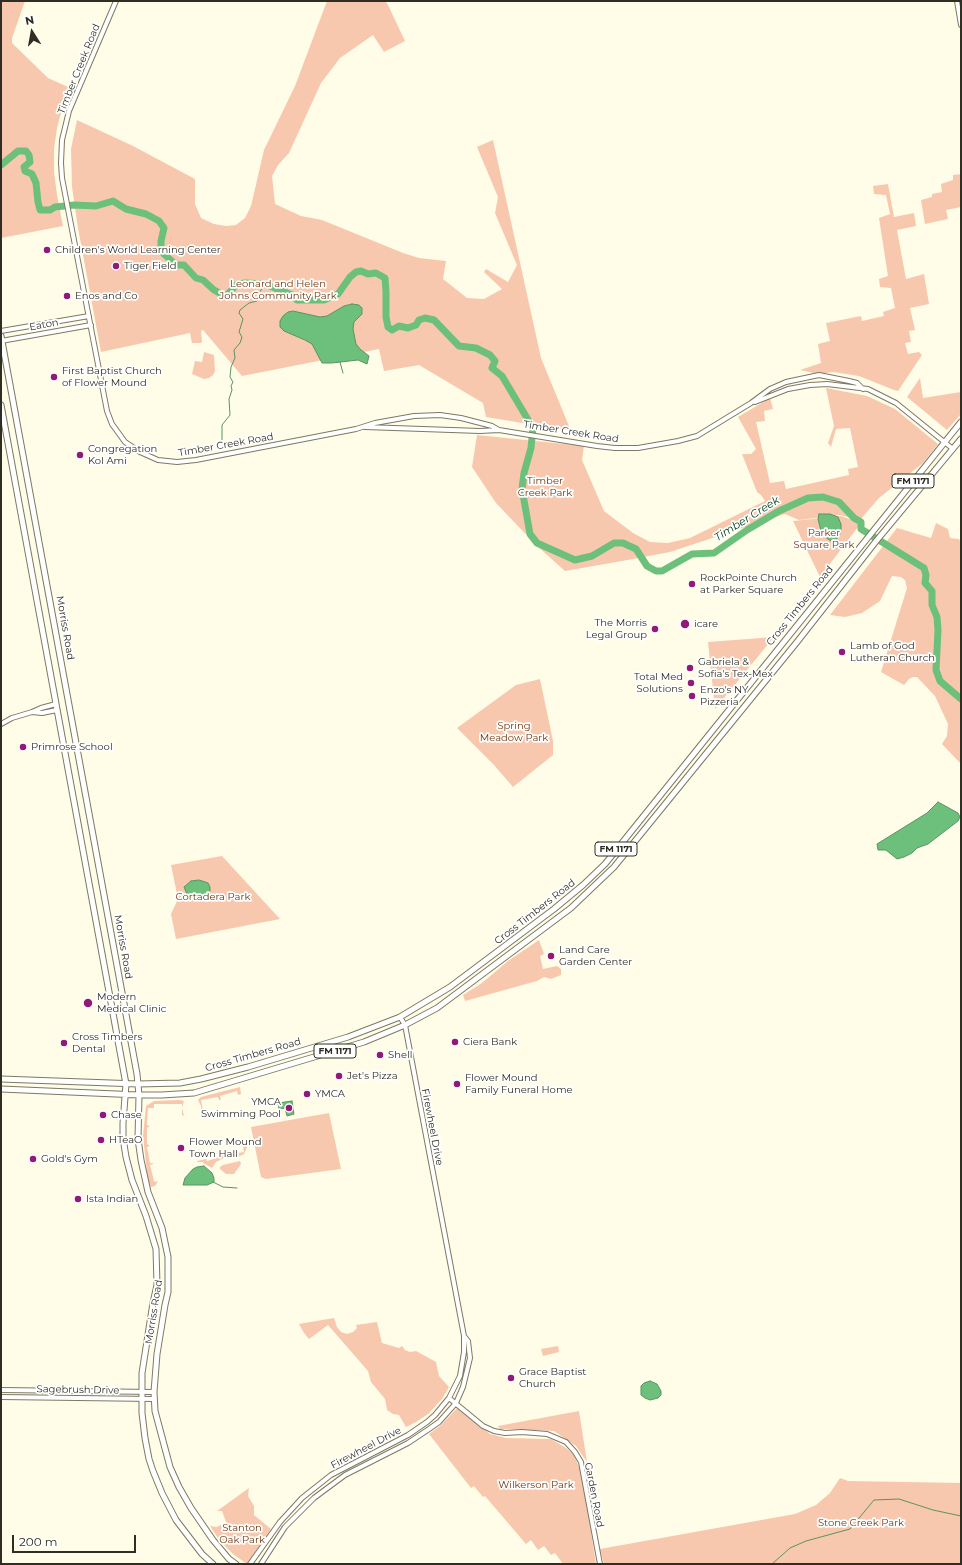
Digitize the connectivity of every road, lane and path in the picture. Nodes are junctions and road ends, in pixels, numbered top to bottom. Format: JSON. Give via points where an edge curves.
{"nodes":[{"id":1,"x":116,"y":1,"type":"edge"},
{"id":2,"x":957,"y":1,"type":"edge"},
{"id":3,"x":961,"y":25,"type":"edge"},
{"id":4,"x":89,"y":316,"type":"junction"},
{"id":5,"x":90,"y":324,"type":"junction"},
{"id":6,"x":1,"y":332,"type":"edge"},
{"id":7,"x":1,"y":339,"type":"edge"},
{"id":8,"x":863,"y":389,"type":"junction"},
{"id":9,"x":751,"y":403,"type":"junction"},
{"id":10,"x":1,"y":406,"type":"edge"},
{"id":11,"x":961,"y":422,"type":"edge"},
{"id":12,"x":362,"y":427,"type":"junction"},
{"id":13,"x":499,"y":430,"type":"junction"},
{"id":14,"x":961,"y":439,"type":"edge"},
{"id":15,"x":944,"y":442,"type":"junction"},
{"id":16,"x":953,"y":449,"type":"junction"},
{"id":17,"x":789,"y":635,"type":"junction"},
{"id":18,"x":797,"y":642,"type":"junction"},
{"id":19,"x":56,"y":704,"type":"junction"},
{"id":20,"x":57,"y":710,"type":"junction"},
{"id":21,"x":32,"y":712,"type":"junction"},
{"id":22,"x":1,"y":724,"type":"edge"},
{"id":23,"x":400,"y":1016,"type":"junction"},
{"id":24,"x":405,"y":1026,"type":"junction"},
{"id":25,"x":348,"y":1037,"type":"junction"},
{"id":26,"x":331,"y":1053,"type":"junction"},
{"id":27,"x":261,"y":1063,"type":"junction"},
{"id":28,"x":265,"y":1073,"type":"junction"},
{"id":29,"x":1,"y":1079,"type":"edge"},
{"id":30,"x":126,"y":1084,"type":"junction"},
{"id":31,"x":138,"y":1084,"type":"junction"},
{"id":32,"x":1,"y":1089,"type":"edge"},
{"id":33,"x":126,"y":1094,"type":"junction"},
{"id":34,"x":139,"y":1095,"type":"junction"},
{"id":35,"x":464,"y":1336,"type":"junction"},
{"id":36,"x":1,"y":1390,"type":"edge"},
{"id":37,"x":142,"y":1392,"type":"junction"},
{"id":38,"x":154,"y":1392,"type":"junction"},
{"id":39,"x":1,"y":1397,"type":"edge"},
{"id":40,"x":449,"y":1398,"type":"junction"},
{"id":41,"x":142,"y":1399,"type":"junction"},
{"id":42,"x":154,"y":1399,"type":"junction"},
{"id":43,"x":456,"y":1403,"type":"junction"},
{"id":44,"x":213,"y":1564,"type":"edge"},
{"id":45,"x":236,"y":1564,"type":"edge"},
{"id":46,"x":250,"y":1564,"type":"edge"},
{"id":47,"x":261,"y":1564,"type":"edge"},
{"id":48,"x":600,"y":1564,"type":"edge"}],
"edges":[{"from":1,"to":4,"type":"street","name":"Timber Creek Road","via":[[69,111],[62,140],[61,163],[65,190]]},
{"from":2,"to":3,"type":"street"},
{"from":4,"to":5,"type":"street","name":"Timber Creek Road"},
{"from":4,"to":6,"type":"street","name":"Eaton"},
{"from":5,"to":7,"type":"street","name":"Eaton"},
{"from":5,"to":12,"type":"street","name":"Timber Creek Road","via":[[107,411],[112,424],[125,442],[158,460],[196,460]]},
{"from":7,"to":31,"type":"main road","name":"Morriss Road"},
{"from":8,"to":9,"type":"street","name":"Timber Creek Road","via":[[826,384],[810,385],[788,389]]},
{"from":8,"to":9,"type":"street","name":"Timber Creek Road","via":[[849,381],[819,375],[776,386]]},
{"from":8,"to":15,"type":"street","name":"Timber Creek Road","via":[[896,403]]},
{"from":9,"to":13,"type":"street","name":"Timber Creek Road","via":[[697,436],[650,447],[615,448]]},
{"from":10,"to":19,"type":"main road","name":"Morriss Road"},
{"from":11,"to":15,"type":"main road","name":"Cross Timbers Road","number":"FM 1171"},
{"from":12,"to":13,"type":"street","name":"Timber Creek Road"},
{"from":12,"to":13,"type":"street","name":"Timber Creek Road","via":[[428,415],[461,418]]},
{"from":14,"to":16,"type":"main road","name":"Cross Timbers Road","number":"FM 1171"},
{"from":15,"to":16,"type":"street","name":"Timber Creek Road"},
{"from":15,"to":17,"type":"main road","name":"Cross Timbers Road","number":"FM 1171"},
{"from":16,"to":18,"type":"main road","name":"Cross Timbers Road","number":"FM 1171"},
{"from":17,"to":18,"type":"main road"},
{"from":17,"to":23,"type":"main road","name":"Cross Timbers Road","number":"FM 1171","via":[[605,864],[554,909],[450,987]]},
{"from":18,"to":24,"type":"main road","name":"Cross Timbers Road","number":"FM 1171","via":[[634,844],[605,876],[556,920],[437,1008]]},
{"from":19,"to":20,"type":"main road","name":"Morriss Road"},
{"from":19,"to":21,"type":"street"},
{"from":20,"to":21,"type":"street"},
{"from":20,"to":30,"type":"main road","name":"Morriss Road"},
{"from":21,"to":22,"type":"street"},
{"from":23,"to":24,"type":"street","name":"Firewheel Drive"},
{"from":23,"to":25,"type":"main road","name":"Cross Timbers Road","number":"FM 1171"},
{"from":24,"to":26,"type":"main road","name":"Cross Timbers Road","number":"FM 1171"},
{"from":24,"to":35,"type":"street","name":"Firewheel Drive"},
{"from":25,"to":26,"type":"main road","via":[[329,1048]]},
{"from":25,"to":27,"type":"main road","name":"Cross Timbers Road","number":"FM 1171"},
{"from":26,"to":28,"type":"main road","name":"Cross Timbers Road","number":"FM 1171"},
{"from":27,"to":28,"type":"main road"},
{"from":27,"to":31,"type":"main road","name":"Cross Timbers Road","number":"FM 1171","via":[[180,1083]]},
{"from":28,"to":34,"type":"main road","name":"Cross Timbers Road","number":"FM 1171","via":[[194,1093]]},
{"from":29,"to":30,"type":"main road","name":"Cross Timbers Road","number":"FM 1171"},
{"from":30,"to":31,"type":"main road","name":"Cross Timbers Road","number":"FM 1171"},
{"from":30,"to":33,"type":"main road","name":"Morriss Road"},
{"from":31,"to":34,"type":"main road","name":"Morriss Road"},
{"from":32,"to":33,"type":"main road","name":"Cross Timbers Road","number":"FM 1171"},
{"from":33,"to":34,"type":"main road","name":"Cross Timbers Road","number":"FM 1171"},
{"from":33,"to":37,"type":"main road","name":"Morriss Road","via":[[123,1128],[126,1157],[156,1249],[158,1275],[144,1360]]},
{"from":34,"to":38,"type":"main road","name":"Morriss Road","via":[[140,1154],[148,1192],[164,1233],[169,1267]]},
{"from":35,"to":40,"type":"street","name":"Firewheel Drive","via":[[460,1376]]},
{"from":35,"to":43,"type":"street","name":"Firewheel Drive","via":[[468,1341],[470,1358]]},
{"from":36,"to":37,"type":"street","name":"Sagebrush Drive"},
{"from":37,"to":38,"type":"street","name":"Sagebrush Drive"},
{"from":37,"to":41,"type":"main road","name":"Morriss Road"},
{"from":38,"to":42,"type":"main road","name":"Morriss Road"},
{"from":39,"to":41,"type":"street","name":"Sagebrush Drive"},
{"from":40,"to":43,"type":"street","name":"Garden Road"},
{"from":40,"to":46,"type":"street","name":"Firewheel Drive","via":[[435,1415],[408,1435],[331,1475],[302,1498],[280,1522]]},
{"from":41,"to":42,"type":"street","name":"Sagebrush Drive"},
{"from":41,"to":44,"type":"main road","name":"Morriss Road","via":[[149,1459],[162,1493],[184,1532]]},
{"from":42,"to":45,"type":"main road","name":"Morriss Road","via":[[160,1431],[174,1477],[213,1540]]},
{"from":43,"to":47,"type":"street","name":"Firewheel Drive","via":[[429,1429],[408,1443],[345,1475],[314,1498],[286,1527]]},
{"from":43,"to":48,"type":"street","name":"Garden Road","via":[[483,1426],[494,1431],[547,1434],[566,1442],[575,1452],[584,1475]]}]}
